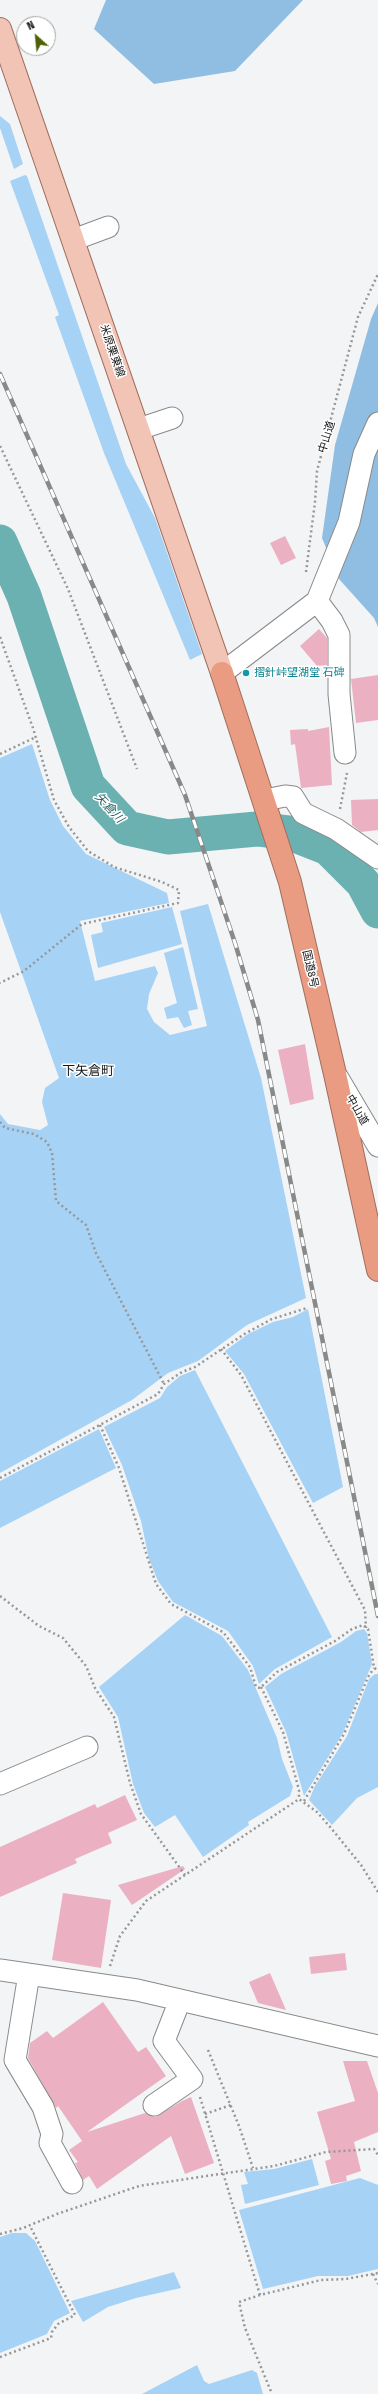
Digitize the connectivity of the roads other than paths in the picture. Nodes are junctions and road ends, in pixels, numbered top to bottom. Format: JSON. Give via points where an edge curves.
{"nodes":[{"id":1,"x":0,"y":29,"type":"edge"},
{"id":2,"x":108,"y":227,"type":"dead end"},
{"id":3,"x":73,"y":240,"type":"junction"},
{"id":4,"x":172,"y":418,"type":"dead end"},
{"id":5,"x":378,"y":423,"type":"edge"},
{"id":6,"x":138,"y":429,"type":"junction"},
{"id":7,"x":317,"y":601,"type":"junction"},
{"id":8,"x":222,"y":673,"type":"junction"},
{"id":9,"x":345,"y":753,"type":"road end"},
{"id":10,"x":266,"y":803,"type":"junction"},
{"id":11,"x":378,"y":858,"type":"edge"},
{"id":12,"x":336,"y":1074,"type":"junction"},
{"id":13,"x":378,"y":1146,"type":"edge"},
{"id":14,"x":353,"y":1154,"type":"junction"},
{"id":15,"x":378,"y":1157,"type":"edge"},
{"id":16,"x":373,"y":1221,"type":"edge"},
{"id":17,"x":378,"y":1270,"type":"edge"},
{"id":18,"x":87,"y":1747,"type":"dead end"},
{"id":19,"x":0,"y":1784,"type":"edge"},
{"id":20,"x":0,"y":1970,"type":"edge"},
{"id":21,"x":29,"y":1974,"type":"junction"},
{"id":22,"x":180,"y":2000,"type":"junction"},
{"id":23,"x":378,"y":2046,"type":"edge"},
{"id":24,"x":154,"y":2105,"type":"dead end"},
{"id":25,"x":72,"y":2183,"type":"dead end"}],
"edges":[{"from":1,"to":3,"type":"main road","name":"米原栗東線"},
{"from":2,"to":3,"type":"street"},
{"from":3,"to":6,"type":"main road","name":"米原栗東線"},
{"from":4,"to":6,"type":"street"},
{"from":5,"to":7,"type":"street","via":[[364,454],[349,522]]},
{"from":6,"to":8,"type":"main road","name":"米原栗東線"},
{"from":7,"to":8,"type":"street"},
{"from":7,"to":9,"type":"street","via":[[339,635]]},
{"from":8,"to":10,"type":"highway","name":"国道8号"},
{"from":10,"to":11,"type":"street","via":[[285,796],[293,797],[303,813],[336,829]]},
{"from":10,"to":12,"type":"highway","name":"国道8号","via":[[290,882]]},
{"from":12,"to":13,"type":"street","name":"中山道"},
{"from":12,"to":14,"type":"highway","name":"国道8号"},
{"from":14,"to":15,"type":"street"},
{"from":14,"to":16,"type":"highway","name":"国道8号"},
{"from":16,"to":17,"type":"highway","name":"国道8号"},
{"from":18,"to":19,"type":"street"},
{"from":20,"to":21,"type":"street"},
{"from":21,"to":22,"type":"street","via":[[102,1984],[134,1984]]},
{"from":21,"to":25,"type":"street","via":[[15,2060],[43,2107],[52,2134],[50,2143]]},
{"from":22,"to":23,"type":"street"},
{"from":22,"to":24,"type":"street","via":[[164,2041],[192,2079]]}]}
